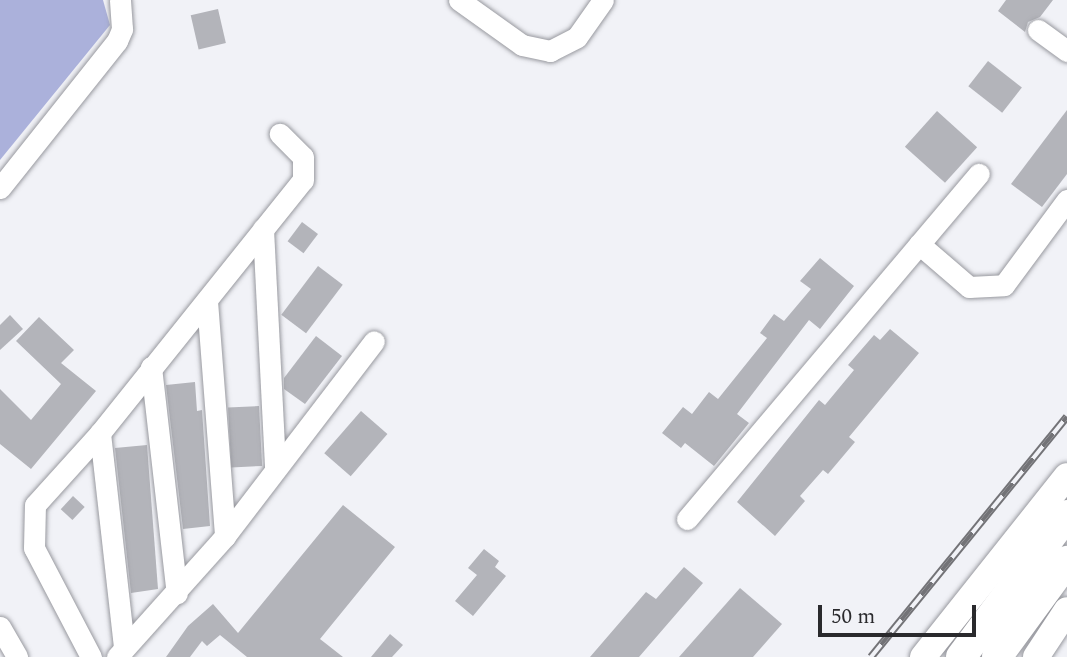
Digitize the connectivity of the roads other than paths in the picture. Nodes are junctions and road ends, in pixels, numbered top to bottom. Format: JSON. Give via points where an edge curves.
{"nodes":[{"id":1,"x":120,"y":0,"type":"edge"},
{"id":2,"x":459,"y":0,"type":"edge"},
{"id":3,"x":603,"y":0,"type":"edge"},
{"id":4,"x":1038,"y":30,"type":"dead end"},
{"id":5,"x":1067,"y":51,"type":"edge"},
{"id":6,"x":280,"y":134,"type":"dead end"},
{"id":7,"x":979,"y":174,"type":"dead end"},
{"id":8,"x":0,"y":188,"type":"edge"},
{"id":9,"x":1067,"y":200,"type":"edge"},
{"id":10,"x":263,"y":229,"type":"junction"},
{"id":11,"x":919,"y":244,"type":"junction"},
{"id":12,"x":207,"y":301,"type":"junction"},
{"id":13,"x":374,"y":341,"type":"dead end"},
{"id":14,"x":151,"y":368,"type":"junction"},
{"id":15,"x":100,"y":433,"type":"junction"},
{"id":16,"x":275,"y":469,"type":"junction"},
{"id":17,"x":1067,"y":476,"type":"edge"},
{"id":18,"x":1067,"y":515,"type":"edge"},
{"id":19,"x":687,"y":519,"type":"dead end"},
{"id":20,"x":225,"y":536,"type":"junction"},
{"id":21,"x":1067,"y":561,"type":"edge"},
{"id":22,"x":177,"y":594,"type":"junction"},
{"id":23,"x":1067,"y":610,"type":"edge"},
{"id":24,"x":0,"y":627,"type":"edge"},
{"id":25,"x":121,"y":653,"type":"edge"},
{"id":26,"x":17,"y":657,"type":"edge"},
{"id":27,"x":91,"y":657,"type":"edge"},
{"id":28,"x":923,"y":657,"type":"edge"},
{"id":29,"x":961,"y":657,"type":"edge"},
{"id":30,"x":997,"y":657,"type":"edge"},
{"id":31,"x":1036,"y":657,"type":"edge"}],
"edges":[{"from":1,"to":8,"type":"street","via":[[122,29],[117,41]]},
{"from":2,"to":3,"type":"street","via":[[522,45],[550,51],[577,37]]},
{"from":4,"to":5,"type":"street"},
{"from":6,"to":10,"type":"street","via":[[303,157],[303,180]]},
{"from":7,"to":11,"type":"street"},
{"from":9,"to":11,"type":"street","via":[[1004,285],[969,286]]},
{"from":10,"to":12,"type":"street"},
{"from":10,"to":16,"type":"street"},
{"from":11,"to":19,"type":"street"},
{"from":12,"to":14,"type":"street"},
{"from":12,"to":20,"type":"street"},
{"from":13,"to":16,"type":"street"},
{"from":14,"to":15,"type":"street"},
{"from":14,"to":22,"type":"street"},
{"from":15,"to":25,"type":"street"},
{"from":15,"to":27,"type":"street","via":[[35,505],[34,548]]},
{"from":16,"to":20,"type":"street"},
{"from":17,"to":28,"type":"main road"},
{"from":18,"to":29,"type":"highway"},
{"from":20,"to":22,"type":"street"},
{"from":21,"to":30,"type":"highway"},
{"from":22,"to":25,"type":"street"},
{"from":23,"to":31,"type":"main road"},
{"from":24,"to":26,"type":"street"}]}
